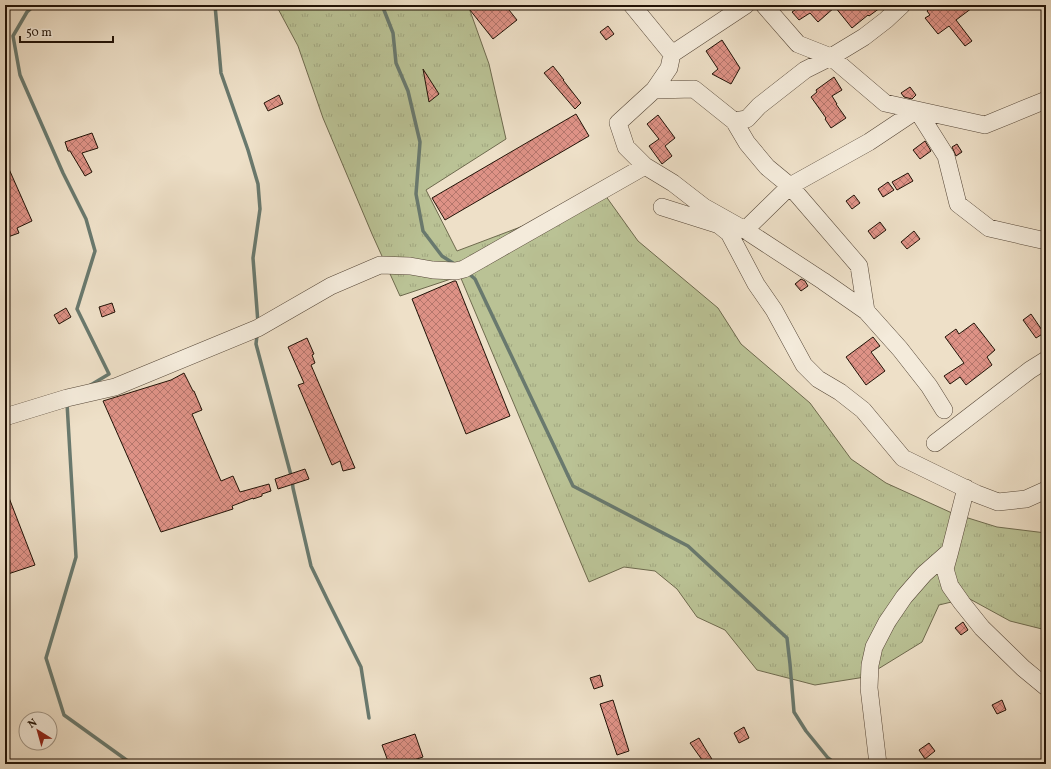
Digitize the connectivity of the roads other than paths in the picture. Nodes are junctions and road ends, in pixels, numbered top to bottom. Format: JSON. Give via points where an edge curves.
{"nodes":[{"id":1,"x":632,"y":5,"type":"edge"},
{"id":2,"x":746,"y":5,"type":"edge"},
{"id":3,"x":764,"y":5,"type":"edge"},
{"id":4,"x":898,"y":6,"type":"edge"},
{"id":5,"x":672,"y":54,"type":"junction"},
{"id":6,"x":831,"y":57,"type":"junction"},
{"id":7,"x":654,"y":90,"type":"junction"},
{"id":8,"x":1046,"y":100,"type":"edge"},
{"id":9,"x":917,"y":110,"type":"junction"},
{"id":10,"x":734,"y":121,"type":"junction"},
{"id":11,"x":645,"y":166,"type":"junction"},
{"id":12,"x":790,"y":186,"type":"junction"},
{"id":13,"x":662,"y":207,"type":"dead end"},
{"id":14,"x":745,"y":230,"type":"junction"},
{"id":15,"x":1046,"y":242,"type":"edge"},
{"id":16,"x":866,"y":311,"type":"junction"},
{"id":17,"x":1046,"y":360,"type":"edge"},
{"id":18,"x":944,"y":410,"type":"dead end"},
{"id":19,"x":5,"y":417,"type":"edge"},
{"id":20,"x":936,"y":443,"type":"dead end"},
{"id":21,"x":966,"y":488,"type":"junction"},
{"id":22,"x":1046,"y":490,"type":"edge"},
{"id":23,"x":950,"y":551,"type":"junction"},
{"id":24,"x":1046,"y":687,"type":"edge"},
{"id":25,"x":878,"y":764,"type":"edge"}],
"edges":[{"from":1,"to":5,"type":"street"},
{"from":2,"to":5,"type":"street"},
{"from":3,"to":6,"type":"street","via":[[798,44]]},
{"from":4,"to":6,"type":"street","via":[[886,20],[864,37]]},
{"from":5,"to":7,"type":"street","via":[[669,68]]},
{"from":6,"to":9,"type":"street","via":[[885,103]]},
{"from":6,"to":10,"type":"street","via":[[805,70],[759,106],[747,119]]},
{"from":7,"to":10,"type":"street","via":[[694,89]]},
{"from":7,"to":11,"type":"street","via":[[618,123],[626,147]]},
{"from":8,"to":9,"type":"street","via":[[985,125]]},
{"from":9,"to":12,"type":"street","via":[[869,142]]},
{"from":9,"to":15,"type":"street","via":[[946,156],[958,204],[989,228]]},
{"from":10,"to":12,"type":"street","via":[[767,167]]},
{"from":11,"to":14,"type":"street","via":[[673,183],[704,207]]},
{"from":11,"to":19,"type":"street","via":[[464,269],[433,270],[380,265],[331,286],[258,328],[115,387],[67,398]]},
{"from":12,"to":14,"type":"street"},
{"from":12,"to":16,"type":"street","via":[[859,266]]},
{"from":13,"to":21,"type":"street","via":[[719,225],[729,233],[804,365],[818,379],[863,410],[903,458]]},
{"from":14,"to":16,"type":"street"},
{"from":16,"to":18,"type":"street","via":[[900,349]]},
{"from":17,"to":20,"type":"street"},
{"from":21,"to":22,"type":"street","via":[[998,502],[1026,499]]},
{"from":21,"to":23,"type":"street"},
{"from":23,"to":24,"type":"street","via":[[944,569],[950,586],[982,628]]},
{"from":23,"to":25,"type":"street","via":[[924,574],[904,597],[874,647],[869,688]]}]}
